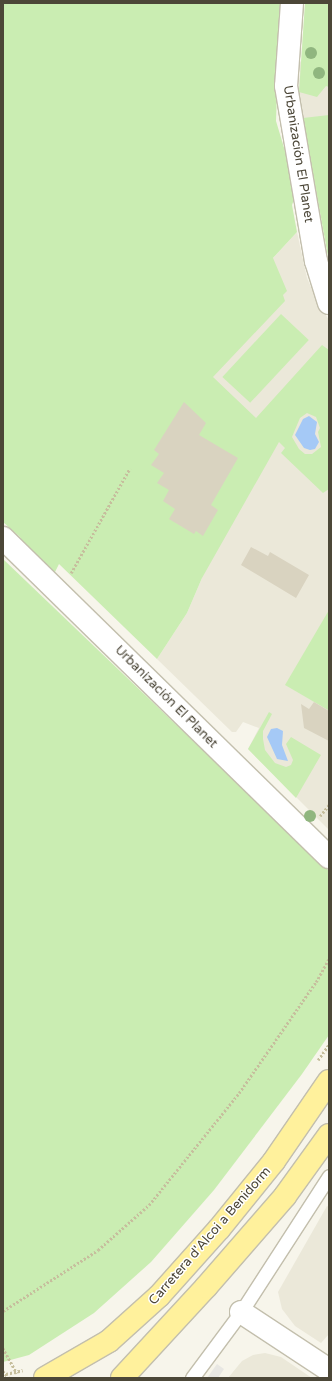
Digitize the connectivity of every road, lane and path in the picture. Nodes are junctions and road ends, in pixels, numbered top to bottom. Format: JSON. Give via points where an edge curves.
{"nodes":[{"id":1,"x":292,"y":3,"type":"edge"},
{"id":2,"x":329,"y":303,"type":"edge"},
{"id":3,"x":130,"y":468,"type":"dead end"},
{"id":4,"x":3,"y":538,"type":"edge"},
{"id":5,"x":59,"y":592,"type":"junction"},
{"id":6,"x":329,"y":857,"type":"edge"},
{"id":7,"x":329,"y":959,"type":"edge"},
{"id":8,"x":329,"y":1044,"type":"edge"},
{"id":9,"x":322,"y":1074,"type":"edge"},
{"id":10,"x":329,"y":1135,"type":"edge"},
{"id":11,"x":329,"y":1176,"type":"edge"},
{"id":12,"x":3,"y":1311,"type":"edge"},
{"id":13,"x":240,"y":1312,"type":"junction"},
{"id":14,"x":3,"y":1348,"type":"edge"},
{"id":15,"x":329,"y":1370,"type":"edge"},
{"id":16,"x":3,"y":1371,"type":"edge"},
{"id":17,"x":17,"y":1373,"type":"junction"},
{"id":18,"x":37,"y":1373,"type":"edge"},
{"id":19,"x":6,"y":1374,"type":"junction"},
{"id":20,"x":9,"y":1378,"type":"edge"},
{"id":21,"x":122,"y":1378,"type":"edge"},
{"id":22,"x":192,"y":1378,"type":"edge"}],
"edges":[{"from":1,"to":2,"type":"street","name":"Urbanización El Planet","via":[[286,86],[316,261]]},
{"from":3,"to":5,"type":"path"},
{"from":4,"to":5,"type":"street","name":"Urbanización El Planet"},
{"from":5,"to":6,"type":"street","name":"Urbanización El Planet"},
{"from":7,"to":12,"type":"path","via":[[316,982],[239,1093],[150,1205],[98,1250]]},
{"from":8,"to":9,"type":"path"},
{"from":9,"to":18,"type":"main road","name":"Carretera d'Alcoi a Benidorm","via":[[261,1177],[159,1296],[109,1341]]},
{"from":10,"to":21,"type":"main road","via":[[285,1196],[185,1311]]},
{"from":11,"to":13,"type":"lane"},
{"from":13,"to":15,"type":"street"},
{"from":13,"to":22,"type":"lane"},
{"from":14,"to":17,"type":"path"},
{"from":16,"to":19,"type":"path"},
{"from":17,"to":18,"type":"path"},
{"from":17,"to":19,"type":"path"},
{"from":19,"to":20,"type":"path"}]}
